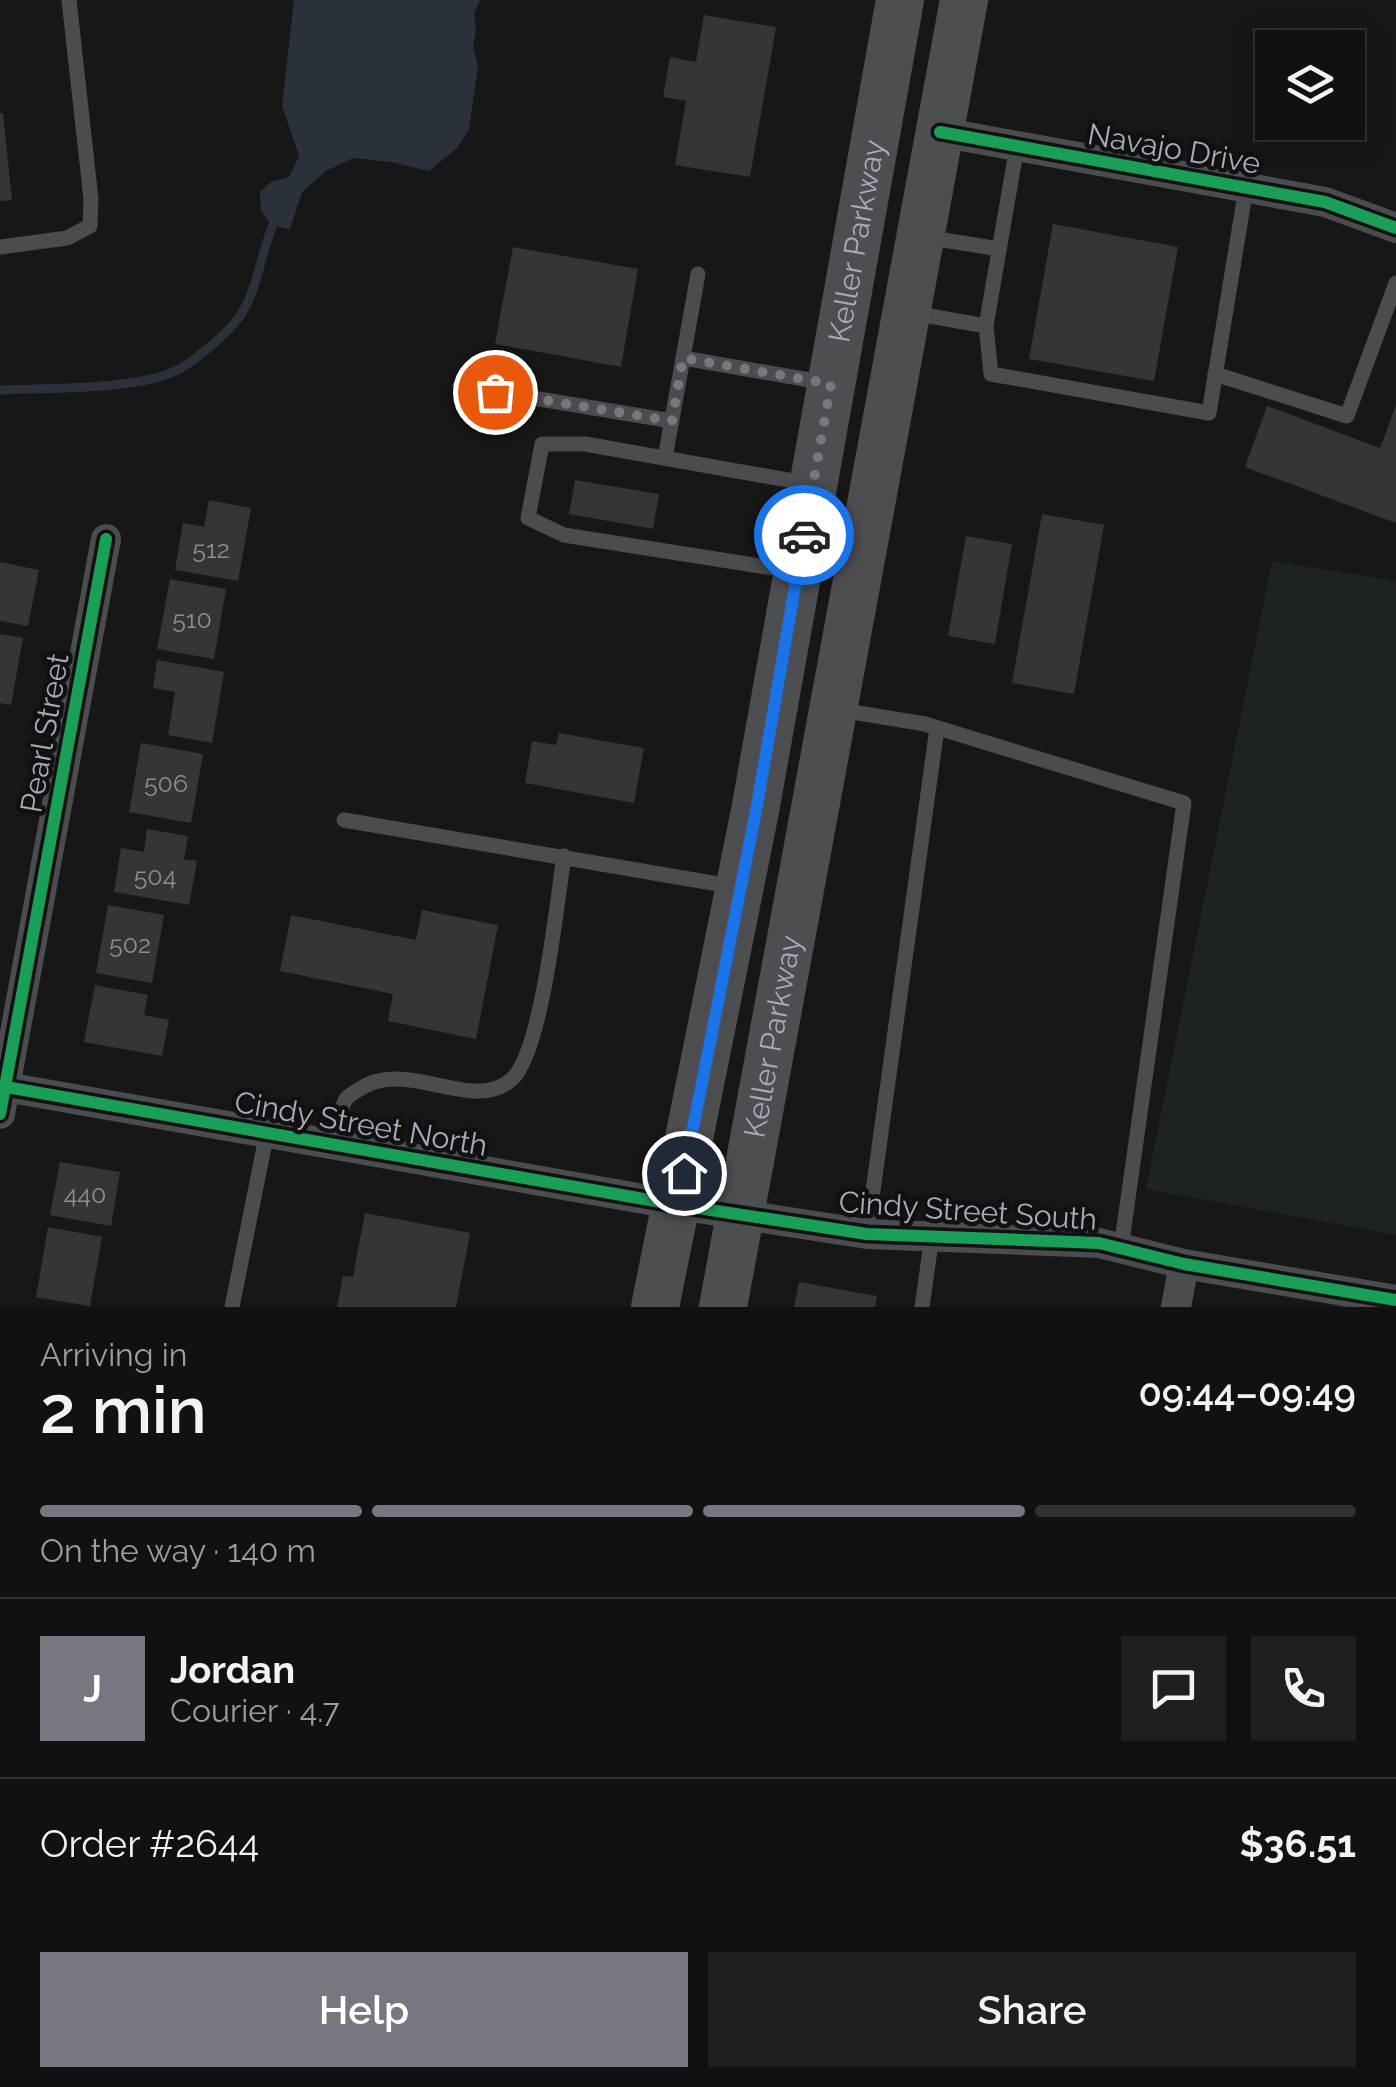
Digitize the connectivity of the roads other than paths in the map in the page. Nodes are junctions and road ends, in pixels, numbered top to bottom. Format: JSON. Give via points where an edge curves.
{"nodes":[{"id":1,"x":69,"y":0,"type":"edge"},
{"id":2,"x":900,"y":0,"type":"edge"},
{"id":3,"x":964,"y":0,"type":"edge"},
{"id":4,"x":940,"y":132,"type":"junction"},
{"id":5,"x":1017,"y":146,"type":"junction"},
{"id":6,"x":1246,"y":188,"type":"junction"},
{"id":7,"x":1396,"y":228,"type":"edge"},
{"id":8,"x":921,"y":236,"type":"junction"},
{"id":9,"x":0,"y":246,"type":"edge"},
{"id":10,"x":999,"y":250,"type":"junction"},
{"id":11,"x":698,"y":274,"type":"dead end"},
{"id":12,"x":1396,"y":283,"type":"edge"},
{"id":13,"x":907,"y":312,"type":"junction"},
{"id":14,"x":986,"y":326,"type":"junction"},
{"id":15,"x":683,"y":358,"type":"junction"},
{"id":16,"x":1216,"y":374,"type":"junction"},
{"id":17,"x":831,"y":384,"type":"junction"},
{"id":18,"x":460,"y":386,"type":"dead end"},
{"id":19,"x":672,"y":421,"type":"junction"},
{"id":20,"x":665,"y":458,"type":"junction"},
{"id":21,"x":814,"y":485,"type":"junction"},
{"id":22,"x":106,"y":539,"type":"dead end"},
{"id":23,"x":798,"y":572,"type":"junction"},
{"id":24,"x":834,"y":709,"type":"junction"},
{"id":25,"x":937,"y":728,"type":"junction"},
{"id":26,"x":344,"y":820,"type":"dead end"},
{"id":27,"x":564,"y":856,"type":"junction"},
{"id":28,"x":740,"y":888,"type":"junction"},
{"id":29,"x":2,"y":1096,"type":"edge"},
{"id":30,"x":267,"y":1132,"type":"junction"},
{"id":31,"x":332,"y":1144,"type":"junction"},
{"id":32,"x":711,"y":1210,"type":"junction"},
{"id":33,"x":867,"y":1234,"type":"junction"},
{"id":34,"x":932,"y":1236,"type":"junction"},
{"id":35,"x":1121,"y":1248,"type":"junction"},
{"id":36,"x":1184,"y":1264,"type":"junction"},
{"id":37,"x":1396,"y":1300,"type":"edge"},
{"id":38,"x":232,"y":1307,"type":"edge"},
{"id":39,"x":655,"y":1307,"type":"edge"},
{"id":40,"x":723,"y":1307,"type":"edge"},
{"id":41,"x":922,"y":1307,"type":"edge"},
{"id":42,"x":1176,"y":1307,"type":"edge"}],
"edges":[{"from":1,"to":9,"type":"lane","via":[[90,226],[67,238]]},
{"from":2,"to":17,"type":"main road","name":"Keller Parkway"},
{"from":3,"to":4,"type":"main road","name":"Keller Parkway"},
{"from":4,"to":5,"type":"street","name":"Navajo Drive"},
{"from":4,"to":8,"type":"main road","name":"Keller Parkway"},
{"from":5,"to":6,"type":"street","name":"Navajo Drive"},
{"from":5,"to":10,"type":"lane"},
{"from":6,"to":7,"type":"street","name":"Navajo Drive","via":[[1325,202]]},
{"from":6,"to":16,"type":"lane"},
{"from":8,"to":10,"type":"lane"},
{"from":8,"to":13,"type":"main road","name":"Keller Parkway"},
{"from":10,"to":14,"type":"lane"},
{"from":11,"to":15,"type":"lane"},
{"from":12,"to":16,"type":"lane","via":[[1347,416]]},
{"from":13,"to":14,"type":"lane"},
{"from":13,"to":24,"type":"main road","name":"Keller Parkway"},
{"from":14,"to":16,"type":"lane","via":[[992,374],[1208,413]]},
{"from":15,"to":17,"type":"lane"},
{"from":15,"to":19,"type":"lane"},
{"from":17,"to":21,"type":"main road","name":"Keller Parkway"},
{"from":18,"to":19,"type":"lane"},
{"from":19,"to":20,"type":"lane"},
{"from":20,"to":21,"type":"lane"},
{"from":20,"to":23,"type":"lane","via":[[542,444],[528,518],[564,535]]},
{"from":21,"to":23,"type":"main road","name":"Keller Parkway"},
{"from":22,"to":29,"type":"street","name":"Pearl Street"},
{"from":23,"to":28,"type":"main road","name":"Keller Parkway"},
{"from":24,"to":25,"type":"lane"},
{"from":24,"to":32,"type":"main road","name":"Keller Parkway"},
{"from":25,"to":33,"type":"lane"},
{"from":25,"to":35,"type":"lane","via":[[1184,803]]},
{"from":26,"to":27,"type":"lane"},
{"from":27,"to":28,"type":"lane"},
{"from":27,"to":31,"type":"lane","via":[[530,1047],[514,1078],[492,1091],[408,1077],[373,1080],[347,1098]]},
{"from":28,"to":32,"type":"main road","name":"Keller Parkway"},
{"from":29,"to":30,"type":"street","name":"Cindy Street North"},
{"from":30,"to":31,"type":"street","name":"Cindy Street North"},
{"from":30,"to":38,"type":"lane"},
{"from":31,"to":32,"type":"street","name":"Cindy Street North"},
{"from":32,"to":33,"type":"street","name":"Cindy Street South"},
{"from":32,"to":39,"type":"main road","name":"Keller Parkway"},
{"from":32,"to":40,"type":"main road","name":"Keller Parkway"},
{"from":33,"to":34,"type":"street","name":"Cindy Street South"},
{"from":34,"to":35,"type":"street","name":"Cindy Street South"},
{"from":34,"to":41,"type":"lane"},
{"from":35,"to":36,"type":"street","name":"Cindy Street South"},
{"from":36,"to":37,"type":"street","name":"Cindy Street South"},
{"from":36,"to":42,"type":"street"}]}
